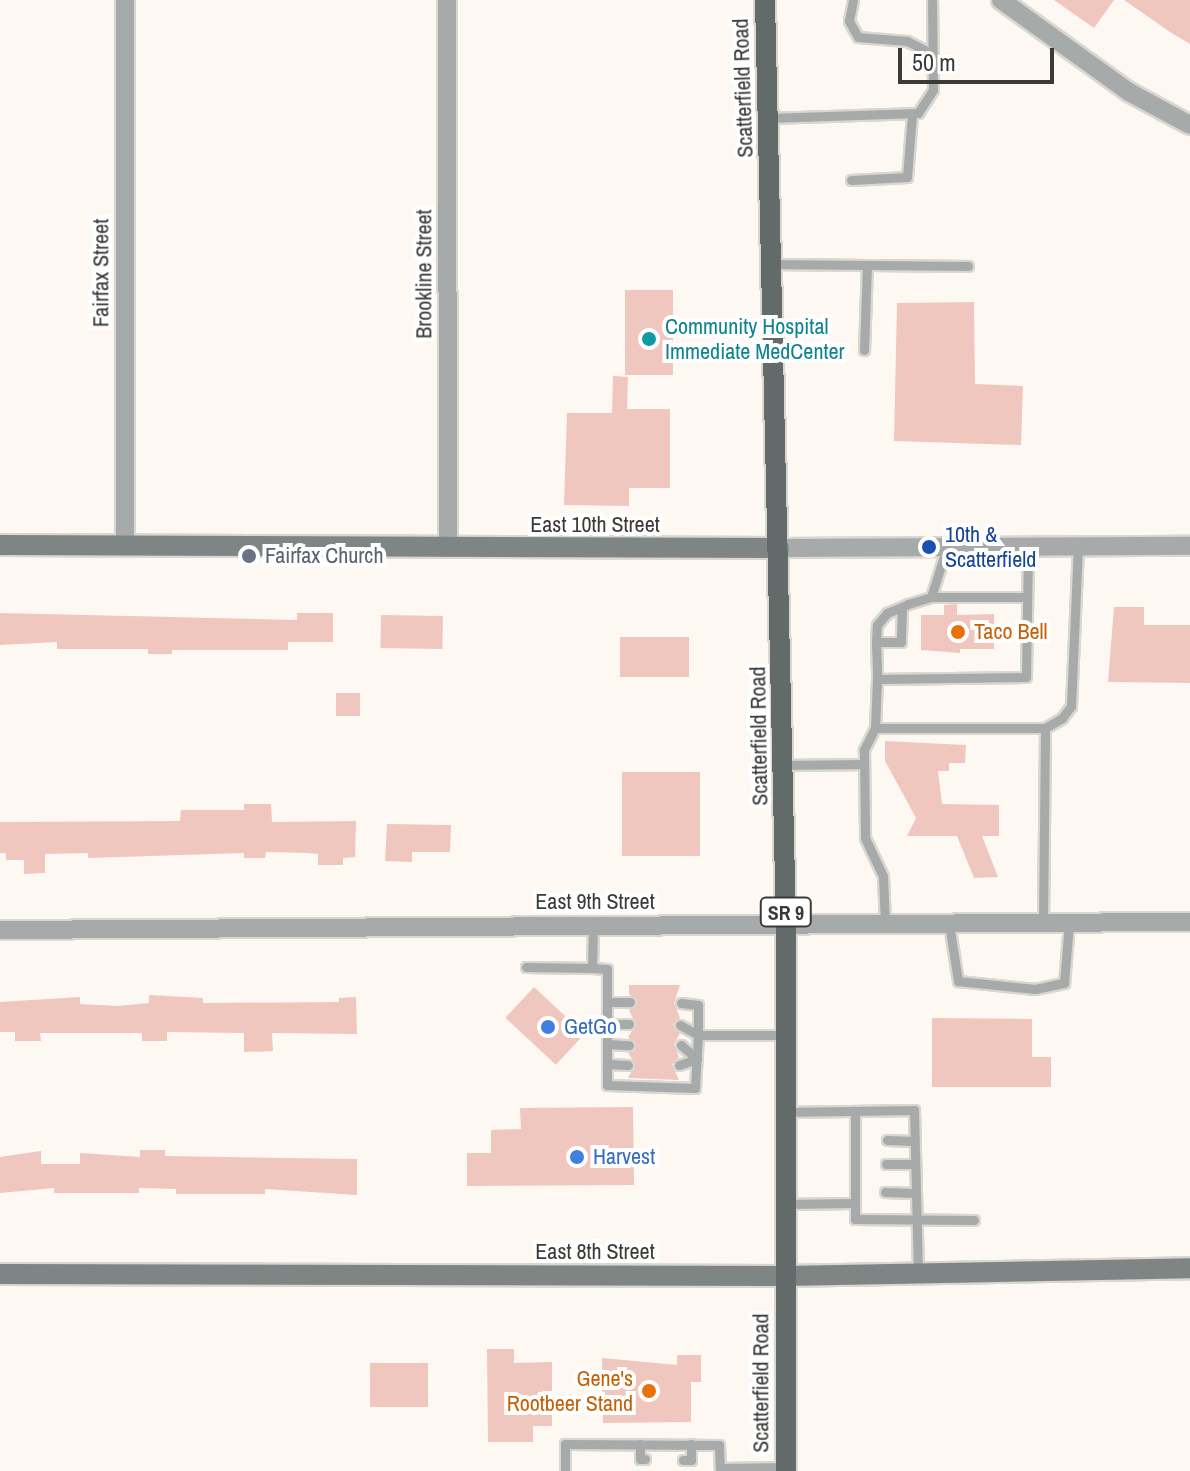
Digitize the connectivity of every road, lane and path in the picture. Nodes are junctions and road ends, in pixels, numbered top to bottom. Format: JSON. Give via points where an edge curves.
{"nodes":[{"id":1,"x":125,"y":0,"type":"edge"},
{"id":2,"x":447,"y":0,"type":"edge"},
{"id":3,"x":765,"y":0,"type":"edge"},
{"id":4,"x":853,"y":0,"type":"edge"},
{"id":5,"x":932,"y":0,"type":"edge"},
{"id":6,"x":1001,"y":0,"type":"edge"},
{"id":7,"x":932,"y":54,"type":"junction"},
{"id":8,"x":912,"y":115,"type":"junction"},
{"id":9,"x":769,"y":118,"type":"junction"},
{"id":10,"x":1190,"y":125,"type":"edge"},
{"id":11,"x":851,"y":180,"type":"dead end"},
{"id":12,"x":772,"y":264,"type":"junction"},
{"id":13,"x":867,"y":265,"type":"junction"},
{"id":14,"x":968,"y":266,"type":"dead end"},
{"id":15,"x":864,"y":350,"type":"dead end"},
{"id":16,"x":0,"y":545,"type":"edge"},
{"id":17,"x":125,"y":546,"type":"junction"},
{"id":18,"x":1078,"y":546,"type":"junction"},
{"id":19,"x":1190,"y":546,"type":"edge"},
{"id":20,"x":947,"y":547,"type":"junction"},
{"id":21,"x":1028,"y":547,"type":"junction"},
{"id":22,"x":448,"y":548,"type":"junction"},
{"id":23,"x":779,"y":548,"type":"junction"},
{"id":24,"x":931,"y":597,"type":"junction"},
{"id":25,"x":1027,"y":597,"type":"junction"},
{"id":26,"x":902,"y":607,"type":"junction"},
{"id":27,"x":876,"y":642,"type":"junction"},
{"id":28,"x":877,"y":679,"type":"junction"},
{"id":29,"x":875,"y":728,"type":"junction"},
{"id":30,"x":1045,"y":728,"type":"junction"},
{"id":31,"x":864,"y":764,"type":"junction"},
{"id":32,"x":783,"y":765,"type":"junction"},
{"id":33,"x":1190,"y":922,"type":"edge"},
{"id":34,"x":1043,"y":923,"type":"junction"},
{"id":35,"x":1069,"y":923,"type":"junction"},
{"id":36,"x":885,"y":924,"type":"junction"},
{"id":37,"x":949,"y":924,"type":"junction"},
{"id":38,"x":786,"y":925,"type":"junction"},
{"id":39,"x":593,"y":926,"type":"junction"},
{"id":40,"x":0,"y":930,"type":"edge"},
{"id":41,"x":526,"y":967,"type":"dead end"},
{"id":42,"x":592,"y":968,"type":"junction"},
{"id":43,"x":607,"y":1002,"type":"junction"},
{"id":44,"x":630,"y":1002,"type":"dead end"},
{"id":45,"x":681,"y":1003,"type":"dead end"},
{"id":46,"x":607,"y":1024,"type":"junction"},
{"id":47,"x":629,"y":1024,"type":"dead end"},
{"id":48,"x":680,"y":1025,"type":"dead end"},
{"id":49,"x":698,"y":1035,"type":"junction"},
{"id":50,"x":785,"y":1035,"type":"junction"},
{"id":51,"x":607,"y":1044,"type":"junction"},
{"id":52,"x":629,"y":1045,"type":"dead end"},
{"id":53,"x":681,"y":1045,"type":"dead end"},
{"id":54,"x":697,"y":1059,"type":"junction"},
{"id":55,"x":607,"y":1064,"type":"junction"},
{"id":56,"x":628,"y":1065,"type":"dead end"},
{"id":57,"x":679,"y":1065,"type":"dead end"},
{"id":58,"x":855,"y":1111,"type":"junction"},
{"id":59,"x":785,"y":1112,"type":"junction"},
{"id":60,"x":887,"y":1140,"type":"dead end"},
{"id":61,"x":914,"y":1141,"type":"junction"},
{"id":62,"x":886,"y":1164,"type":"dead end"},
{"id":63,"x":914,"y":1164,"type":"junction"},
{"id":64,"x":885,"y":1192,"type":"dead end"},
{"id":65,"x":914,"y":1193,"type":"junction"},
{"id":66,"x":857,"y":1196,"type":"junction"},
{"id":67,"x":785,"y":1204,"type":"junction"},
{"id":68,"x":915,"y":1220,"type":"junction"},
{"id":69,"x":974,"y":1220,"type":"dead end"},
{"id":70,"x":1190,"y":1268,"type":"edge"},
{"id":71,"x":918,"y":1273,"type":"junction"},
{"id":72,"x":0,"y":1274,"type":"edge"},
{"id":73,"x":785,"y":1276,"type":"junction"},
{"id":74,"x":640,"y":1444,"type":"junction"},
{"id":75,"x":691,"y":1444,"type":"junction"},
{"id":76,"x":645,"y":1459,"type":"dead end"},
{"id":77,"x":683,"y":1460,"type":"dead end"},
{"id":78,"x":786,"y":1469,"type":"edge"},
{"id":79,"x":720,"y":1470,"type":"edge"},
{"id":80,"x":565,"y":1471,"type":"edge"}],
"edges":[{"from":1,"to":17,"type":"street","name":"Fairfax Street"},
{"from":2,"to":22,"type":"street","name":"Brookline Street"},
{"from":3,"to":9,"type":"main road","name":"Scatterfield Road","number":"SR 9"},
{"from":4,"to":7,"type":"lane","via":[[849,21],[858,37],[907,41]]},
{"from":5,"to":7,"type":"lane"},
{"from":6,"to":10,"type":"street","via":[[1129,92]]},
{"from":7,"to":8,"type":"lane","via":[[931,99]]},
{"from":8,"to":9,"type":"lane"},
{"from":8,"to":11,"type":"lane","via":[[907,177]]},
{"from":9,"to":12,"type":"main road","name":"Scatterfield Road","number":"SR 9"},
{"from":12,"to":13,"type":"lane"},
{"from":12,"to":23,"type":"main road","name":"Scatterfield Road","number":"SR 9"},
{"from":13,"to":14,"type":"lane"},
{"from":13,"to":15,"type":"lane"},
{"from":16,"to":17,"type":"street","name":"East 10th Street"},
{"from":17,"to":22,"type":"street","name":"East 10th Street"},
{"from":18,"to":19,"type":"street","name":"East 10th Street"},
{"from":18,"to":21,"type":"street","name":"East 10th Street"},
{"from":18,"to":30,"type":"lane","via":[[1071,706]]},
{"from":20,"to":21,"type":"street","name":"East 10th Street"},
{"from":20,"to":23,"type":"street","name":"East 10th Street"},
{"from":20,"to":24,"type":"lane"},
{"from":21,"to":25,"type":"lane"},
{"from":22,"to":23,"type":"street","name":"East 10th Street"},
{"from":23,"to":32,"type":"main road","name":"Scatterfield Road","number":"SR 9"},
{"from":24,"to":25,"type":"lane"},
{"from":24,"to":26,"type":"lane"},
{"from":25,"to":28,"type":"lane","via":[[1026,677]]},
{"from":26,"to":27,"type":"lane","via":[[877,625]]},
{"from":26,"to":27,"type":"lane","via":[[901,642]]},
{"from":27,"to":28,"type":"lane"},
{"from":28,"to":29,"type":"lane"},
{"from":29,"to":30,"type":"lane"},
{"from":29,"to":31,"type":"lane","via":[[866,737]]},
{"from":30,"to":34,"type":"lane"},
{"from":31,"to":32,"type":"lane"},
{"from":31,"to":36,"type":"lane","via":[[865,838],[883,876]]},
{"from":32,"to":38,"type":"main road","name":"Scatterfield Road","number":"SR 9"},
{"from":33,"to":35,"type":"street","name":"East 9th Street"},
{"from":34,"to":35,"type":"street","name":"East 9th Street"},
{"from":34,"to":37,"type":"street","name":"East 9th Street"},
{"from":35,"to":37,"type":"lane","via":[[1064,983],[1035,989],[958,981]]},
{"from":36,"to":37,"type":"street","name":"East 9th Street"},
{"from":36,"to":38,"type":"street","name":"East 9th Street"},
{"from":38,"to":39,"type":"street","name":"East 9th Street"},
{"from":38,"to":50,"type":"main road","name":"Scatterfield Road","number":"SR 9"},
{"from":39,"to":40,"type":"street","name":"East 9th Street"},
{"from":39,"to":42,"type":"lane"},
{"from":41,"to":42,"type":"lane"},
{"from":42,"to":43,"type":"lane","via":[[607,969]]},
{"from":43,"to":44,"type":"lane"},
{"from":43,"to":46,"type":"lane"},
{"from":45,"to":49,"type":"lane","via":[[698,1005]]},
{"from":46,"to":47,"type":"lane"},
{"from":46,"to":51,"type":"lane"},
{"from":48,"to":49,"type":"lane"},
{"from":49,"to":50,"type":"lane"},
{"from":49,"to":54,"type":"lane"},
{"from":50,"to":59,"type":"main road","name":"Scatterfield Road","number":"SR 9"},
{"from":51,"to":52,"type":"lane"},
{"from":51,"to":55,"type":"lane"},
{"from":53,"to":54,"type":"lane"},
{"from":54,"to":55,"type":"lane","via":[[695,1088],[607,1085]]},
{"from":54,"to":57,"type":"lane"},
{"from":55,"to":56,"type":"lane"},
{"from":58,"to":59,"type":"lane"},
{"from":58,"to":61,"type":"lane","via":[[914,1110]]},
{"from":58,"to":66,"type":"lane"},
{"from":59,"to":67,"type":"main road","name":"Scatterfield Road","number":"SR 9"},
{"from":60,"to":61,"type":"lane"},
{"from":61,"to":63,"type":"lane"},
{"from":62,"to":63,"type":"lane"},
{"from":63,"to":65,"type":"lane"},
{"from":64,"to":65,"type":"lane"},
{"from":65,"to":68,"type":"lane"},
{"from":66,"to":67,"type":"lane"},
{"from":66,"to":68,"type":"lane","via":[[855,1219]]},
{"from":67,"to":73,"type":"main road","name":"Scatterfield Road","number":"SR 9"},
{"from":68,"to":69,"type":"lane"},
{"from":68,"to":71,"type":"lane"},
{"from":70,"to":71,"type":"street","name":"East 8th Street"},
{"from":71,"to":73,"type":"street","name":"East 8th Street"},
{"from":72,"to":73,"type":"street","name":"East 8th Street"},
{"from":73,"to":78,"type":"main road","name":"Scatterfield Road","number":"SR 9"},
{"from":74,"to":75,"type":"lane"},
{"from":74,"to":76,"type":"lane","via":[[640,1459]]},
{"from":74,"to":80,"type":"lane","via":[[565,1444]]},
{"from":75,"to":77,"type":"lane","via":[[691,1460]]},
{"from":75,"to":79,"type":"lane","via":[[719,1445]]},
{"from":78,"to":79,"type":"lane"}]}
